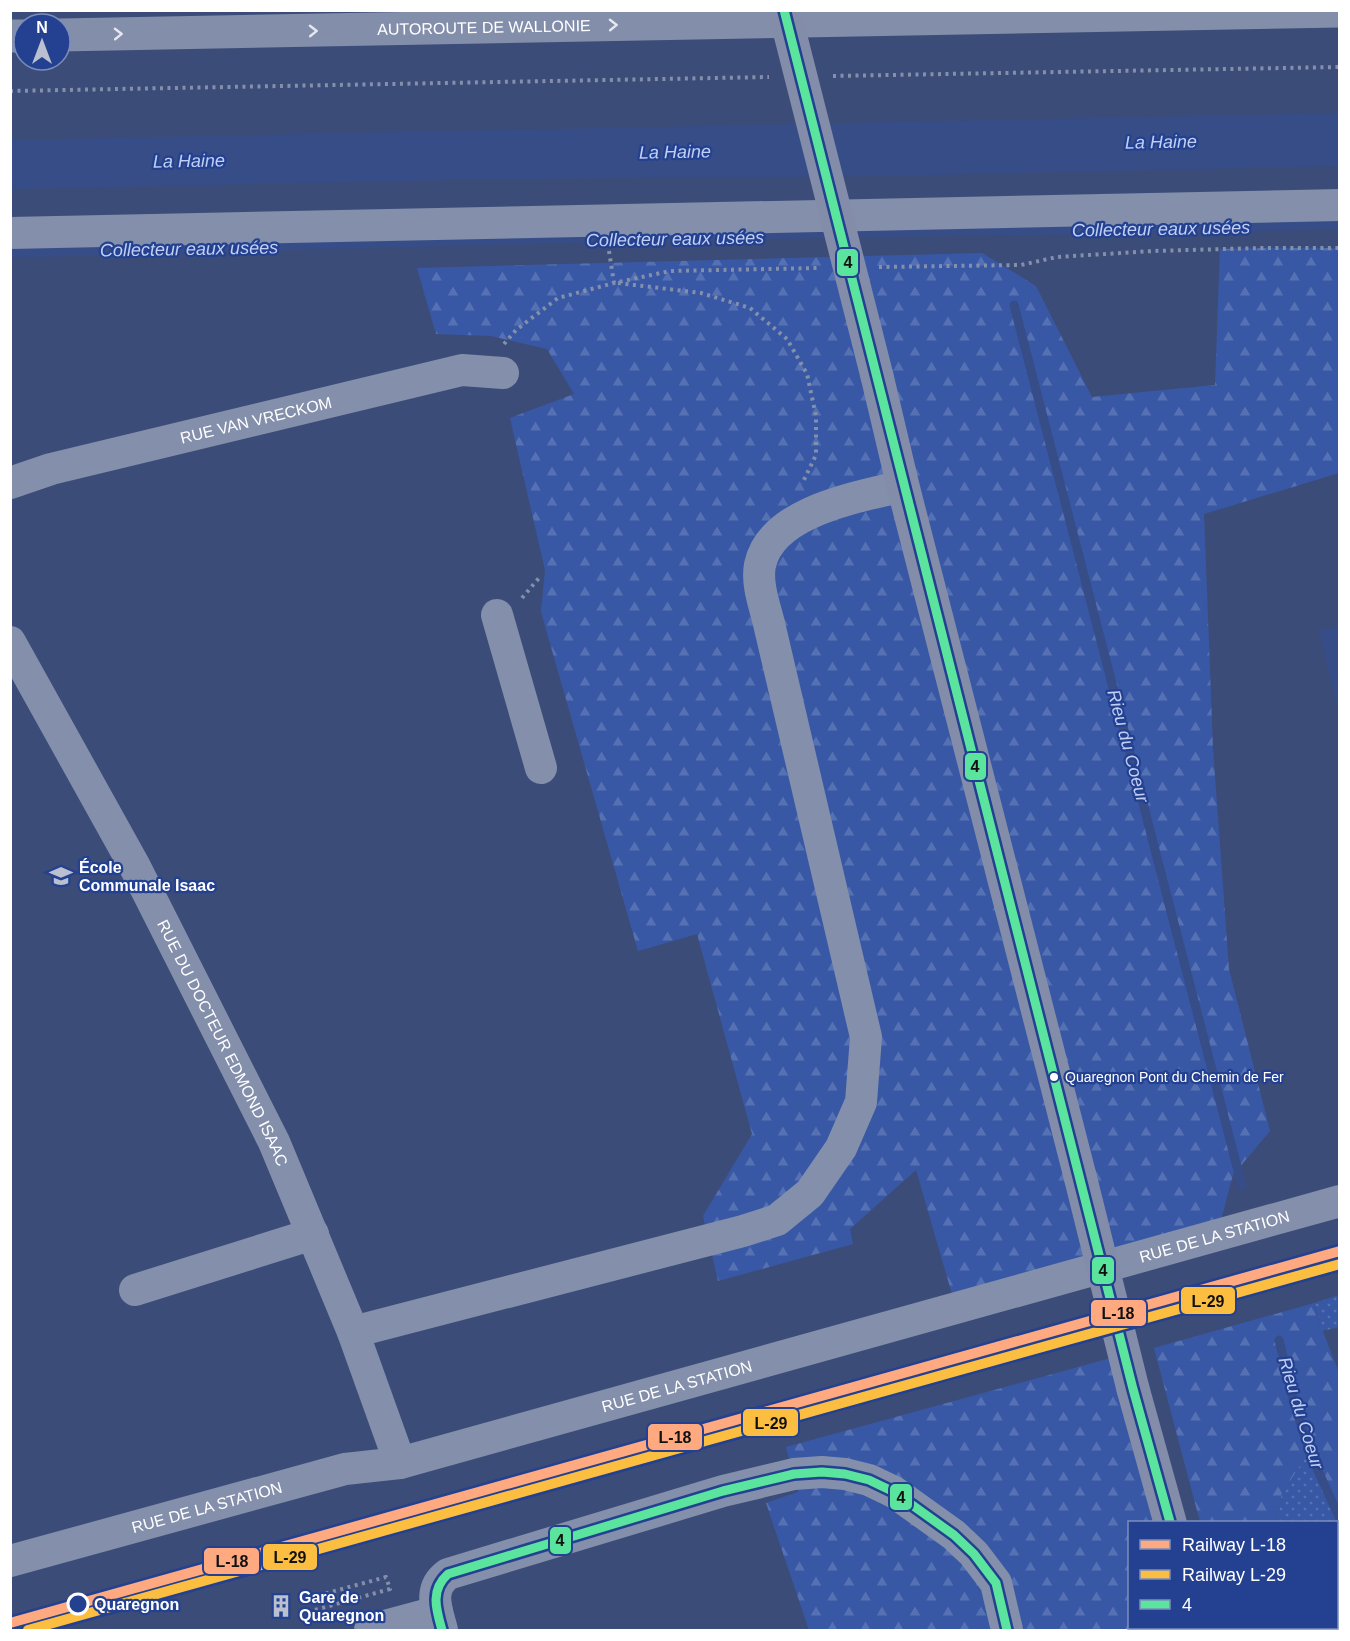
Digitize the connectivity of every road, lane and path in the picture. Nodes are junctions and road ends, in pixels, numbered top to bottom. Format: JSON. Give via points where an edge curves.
{"nodes":[{"id":1,"x":784,"y":10,"type":"edge"},
{"id":2,"x":1340,"y":11,"type":"edge"},
{"id":3,"x":72,"y":35,"type":"edge"},
{"id":4,"x":1340,"y":67,"type":"edge"},
{"id":5,"x":825,"y":76,"type":"dead end"},
{"id":6,"x":777,"y":77,"type":"dead end"},
{"id":7,"x":10,"y":91,"type":"edge"},
{"id":8,"x":1340,"y":206,"type":"edge"},
{"id":9,"x":10,"y":233,"type":"edge"},
{"id":10,"x":1340,"y":248,"type":"edge"},
{"id":11,"x":820,"y":268,"type":"dead end"},
{"id":12,"x":868,"y":268,"type":"dead end"},
{"id":13,"x":614,"y":283,"type":"junction"},
{"id":14,"x":502,"y":360,"type":"joint"},
{"id":15,"x":10,"y":483,"type":"edge"},
{"id":16,"x":903,"y":486,"type":"junction"},
{"id":17,"x":799,"y":491,"type":"dead end"},
{"id":18,"x":497,"y":615,"type":"dead end"},
{"id":19,"x":10,"y":642,"type":"edge"},
{"id":20,"x":541,"y":768,"type":"dead end"},
{"id":21,"x":1340,"y":1201,"type":"edge"},
{"id":22,"x":313,"y":1234,"type":"junction"},
{"id":23,"x":135,"y":1290,"type":"dead end"},
{"id":24,"x":353,"y":1332,"type":"junction"},
{"id":25,"x":400,"y":1463,"type":"junction"},
{"id":26,"x":1170,"y":1521,"type":"edge"},
{"id":27,"x":10,"y":1561,"type":"edge"},
{"id":28,"x":320,"y":1595,"type":"dead end"},
{"id":29,"x":315,"y":1611,"type":"dead end"},
{"id":30,"x":440,"y":1621,"type":"edge"},
{"id":31,"x":370,"y":1630,"type":"edge"},
{"id":32,"x":1007,"y":1630,"type":"edge"}],
"edges":[{"from":1,"to":16,"type":"main road","bridge":true},
{"from":3,"to":2,"type":"highway","name":"AUTOROUTE DE WALLONIE","one_way":true},
{"from":4,"to":5,"type":"path"},
{"from":6,"to":7,"type":"path"},
{"from":8,"to":9,"type":"street"},
{"from":10,"to":12,"type":"path","via":[[1153,252],[1057,257],[1021,265]]},
{"from":11,"to":13,"type":"path","via":[[670,271]]},
{"from":13,"to":14,"type":"path","via":[[558,298],[516,330]]},
{"from":13,"to":17,"type":"path","via":[[701,293],[750,308],[787,339],[807,374],[816,416],[816,455]]},
{"from":14,"to":15,"type":"street","name":"RUE VAN VRECKOM","via":[[51,469]]},
{"from":16,"to":24,"type":"street","via":[[826,506],[801,518],[779,531],[765,548],[759,567],[867,1037],[861,1102],[841,1148],[810,1193],[777,1220]]},
{"from":16,"to":26,"type":"main road","bridge":true},
{"from":18,"to":20,"type":"street"},
{"from":19,"to":22,"type":"street","name":"RUE DU DOCTEUR EDMOND ISAAC","via":[[155,906],[274,1142]]},
{"from":21,"to":25,"type":"street","name":"RUE DE LA STATION"},
{"from":22,"to":23,"type":"street"},
{"from":22,"to":24,"type":"street","name":"RUE DU DOCTEUR EDMOND ISAAC"},
{"from":24,"to":25,"type":"street","name":"RUE DU DOCTEUR EDMOND ISAAC"},
{"from":25,"to":27,"type":"street","name":"RUE DE LA STATION","via":[[345,1469]]},
{"from":28,"to":29,"type":"path","via":[[386,1577],[390,1589]]},
{"from":30,"to":31,"type":"street"},
{"from":30,"to":32,"type":"street","via":[[434,1593],[447,1574],[723,1491],[794,1474],[822,1472],[869,1480],[894,1491],[954,1535],[996,1583]]}]}
